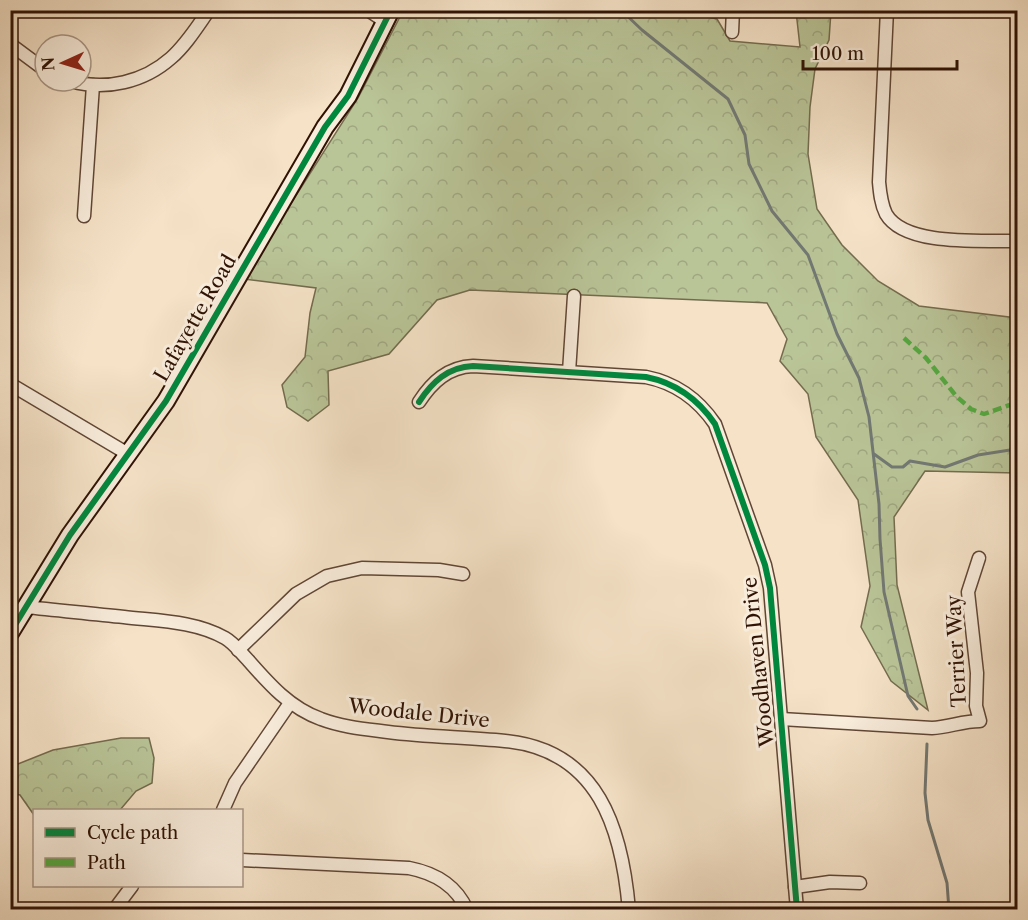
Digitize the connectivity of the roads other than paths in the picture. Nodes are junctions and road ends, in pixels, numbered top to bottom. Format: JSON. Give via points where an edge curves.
{"nodes":[{"id":1,"x":208,"y":10,"type":"edge"},
{"id":2,"x":368,"y":10,"type":"edge"},
{"id":3,"x":733,"y":10,"type":"edge"},
{"id":4,"x":887,"y":10,"type":"edge"},
{"id":5,"x":388,"y":16,"type":"edge"},
{"id":6,"x":732,"y":32,"type":"dead end"},
{"id":7,"x":10,"y":44,"type":"edge"},
{"id":8,"x":33,"y":61,"type":"edge"},
{"id":9,"x":93,"y":85,"type":"edge"},
{"id":10,"x":92,"y":93,"type":"edge"},
{"id":11,"x":84,"y":216,"type":"dead end"},
{"id":12,"x":1017,"y":241,"type":"edge"},
{"id":13,"x":574,"y":296,"type":"dead end"},
{"id":14,"x":569,"y":372,"type":"junction"},
{"id":15,"x":10,"y":384,"type":"edge"},
{"id":16,"x":419,"y":402,"type":"dead end"},
{"id":17,"x":128,"y":454,"type":"junction"},
{"id":18,"x":980,"y":558,"type":"dead end"},
{"id":19,"x":463,"y":574,"type":"dead end"},
{"id":20,"x":25,"y":607,"type":"junction"},
{"id":21,"x":10,"y":633,"type":"edge"},
{"id":22,"x":238,"y":651,"type":"junction"},
{"id":23,"x":290,"y":703,"type":"junction"},
{"id":24,"x":780,"y":719,"type":"junction"},
{"id":25,"x":223,"y":809,"type":"edge"},
{"id":26,"x":243,"y":860,"type":"edge"},
{"id":27,"x":1017,"y":861,"type":"edge"},
{"id":28,"x":1017,"y":870,"type":"edge"},
{"id":29,"x":860,"y":883,"type":"dead end"},
{"id":30,"x":795,"y":886,"type":"junction"},
{"id":31,"x":130,"y":887,"type":"edge"},
{"id":32,"x":114,"y":909,"type":"edge"},
{"id":33,"x":467,"y":909,"type":"edge"},
{"id":34,"x":629,"y":909,"type":"edge"},
{"id":35,"x":797,"y":909,"type":"edge"}],
"edges":[{"from":1,"to":9,"type":"street","via":[[186,42],[158,69],[112,86]]},
{"from":2,"to":5,"type":"street"},
{"from":3,"to":6,"type":"street"},
{"from":4,"to":12,"type":"street","via":[[879,182],[886,214],[914,234]]},
{"from":5,"to":17,"type":"main road","name":"Lafayette Road","via":[[348,96],[325,127],[165,401]]},
{"from":7,"to":8,"type":"street"},
{"from":10,"to":11,"type":"street"},
{"from":13,"to":14,"type":"street"},
{"from":14,"to":16,"type":"street","name":"Woodhaven Drive","via":[[462,366],[428,388]]},
{"from":14,"to":24,"type":"street","name":"Woodhaven Drive","via":[[662,380],[691,397],[715,424],[765,565]]},
{"from":15,"to":17,"type":"street"},
{"from":17,"to":20,"type":"main road","name":"Lafayette Road"},
{"from":18,"to":24,"type":"street","name":"Terrier Way","via":[[968,592],[980,721],[932,728]]},
{"from":19,"to":22,"type":"street","via":[[371,568],[327,576],[296,594]]},
{"from":20,"to":21,"type":"main road","name":"Lafayette Road"},
{"from":20,"to":22,"type":"street","name":"Woodale Drive","via":[[198,626],[227,640]]},
{"from":22,"to":23,"type":"street","name":"Woodale Drive"},
{"from":23,"to":25,"type":"street","via":[[235,783]]},
{"from":23,"to":34,"type":"street","name":"Woodale Drive","via":[[321,719],[354,728],[506,741],[558,757],[592,788],[611,818],[623,858]]},
{"from":24,"to":30,"type":"street","name":"Woodhaven Drive"},
{"from":26,"to":33,"type":"street","via":[[420,870],[449,884]]},
{"from":27,"to":28,"type":"street"},
{"from":29,"to":30,"type":"street"},
{"from":30,"to":35,"type":"street","name":"Woodhaven Drive"},
{"from":31,"to":32,"type":"street"}]}
